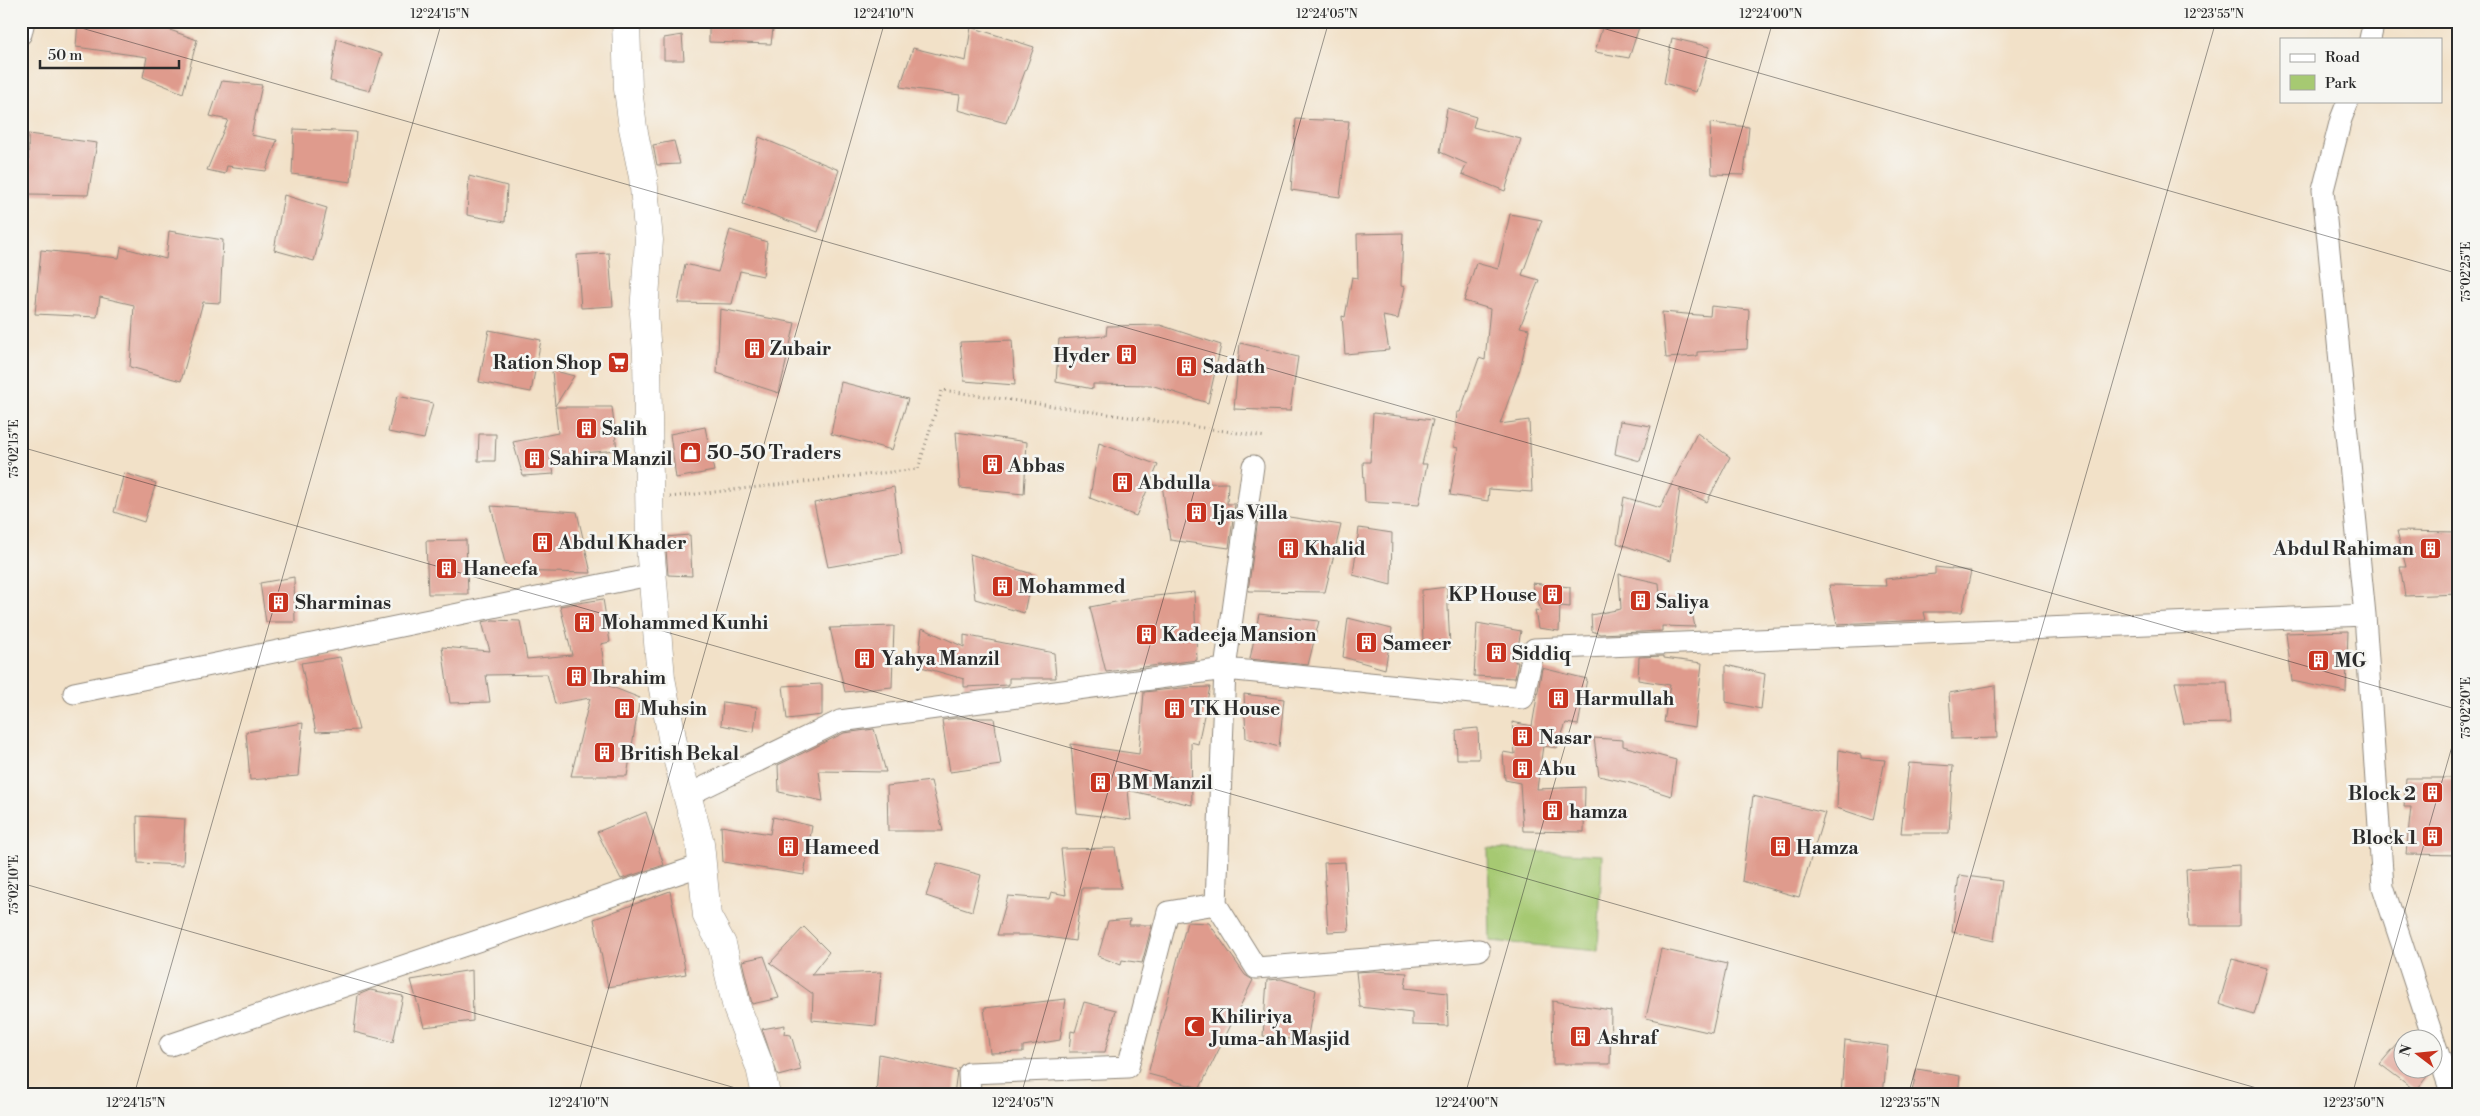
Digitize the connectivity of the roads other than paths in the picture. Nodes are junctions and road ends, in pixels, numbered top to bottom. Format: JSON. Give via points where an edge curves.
{"nodes":[{"id":1,"x":24,"y":21,"type":"edge"},
{"id":2,"x":626,"y":21,"type":"edge"},
{"id":3,"x":2374,"y":21,"type":"edge"},
{"id":4,"x":21,"y":34,"type":"edge"},
{"id":5,"x":2370,"y":38,"type":"edge"},
{"id":6,"x":2348,"y":102,"type":"edge"},
{"id":7,"x":1253,"y":466,"type":"dead end"},
{"id":8,"x":654,"y":574,"type":"junction"},
{"id":9,"x":2365,"y":615,"type":"junction"},
{"id":10,"x":1225,"y":669,"type":"junction"},
{"id":11,"x":74,"y":694,"type":"dead end"},
{"id":12,"x":688,"y":795,"type":"junction"},
{"id":13,"x":702,"y":865,"type":"junction"},
{"id":14,"x":1216,"y":904,"type":"junction"},
{"id":15,"x":1479,"y":950,"type":"dead end"},
{"id":16,"x":170,"y":1045,"type":"dead end"},
{"id":17,"x":766,"y":1095,"type":"edge"},
{"id":18,"x":970,"y":1095,"type":"edge"},
{"id":19,"x":2452,"y":1095,"type":"edge"}],
"edges":[{"from":1,"to":4,"type":"street"},
{"from":2,"to":8,"type":"main road","via":[[632,128],[643,177],[649,240],[644,313],[650,546]]},
{"from":3,"to":5,"type":"street"},
{"from":6,"to":9,"type":"street","via":[[2323,190]]},
{"from":7,"to":10,"type":"street"},
{"from":8,"to":11,"type":"street"},
{"from":8,"to":12,"type":"main road","via":[[661,678],[673,743]]},
{"from":9,"to":10,"type":"street","via":[[1534,649],[1523,698]]},
{"from":9,"to":19,"type":"street","via":[[2383,887]]},
{"from":10,"to":12,"type":"street","via":[[840,722]]},
{"from":10,"to":14,"type":"street"},
{"from":12,"to":13,"type":"main road"},
{"from":13,"to":16,"type":"street"},
{"from":13,"to":17,"type":"main road","via":[[707,916],[722,944],[737,1008],[760,1067]]},
{"from":14,"to":15,"type":"street","via":[[1256,968]]},
{"from":14,"to":18,"type":"street","via":[[1168,912],[1128,1067],[969,1073]]}]}
